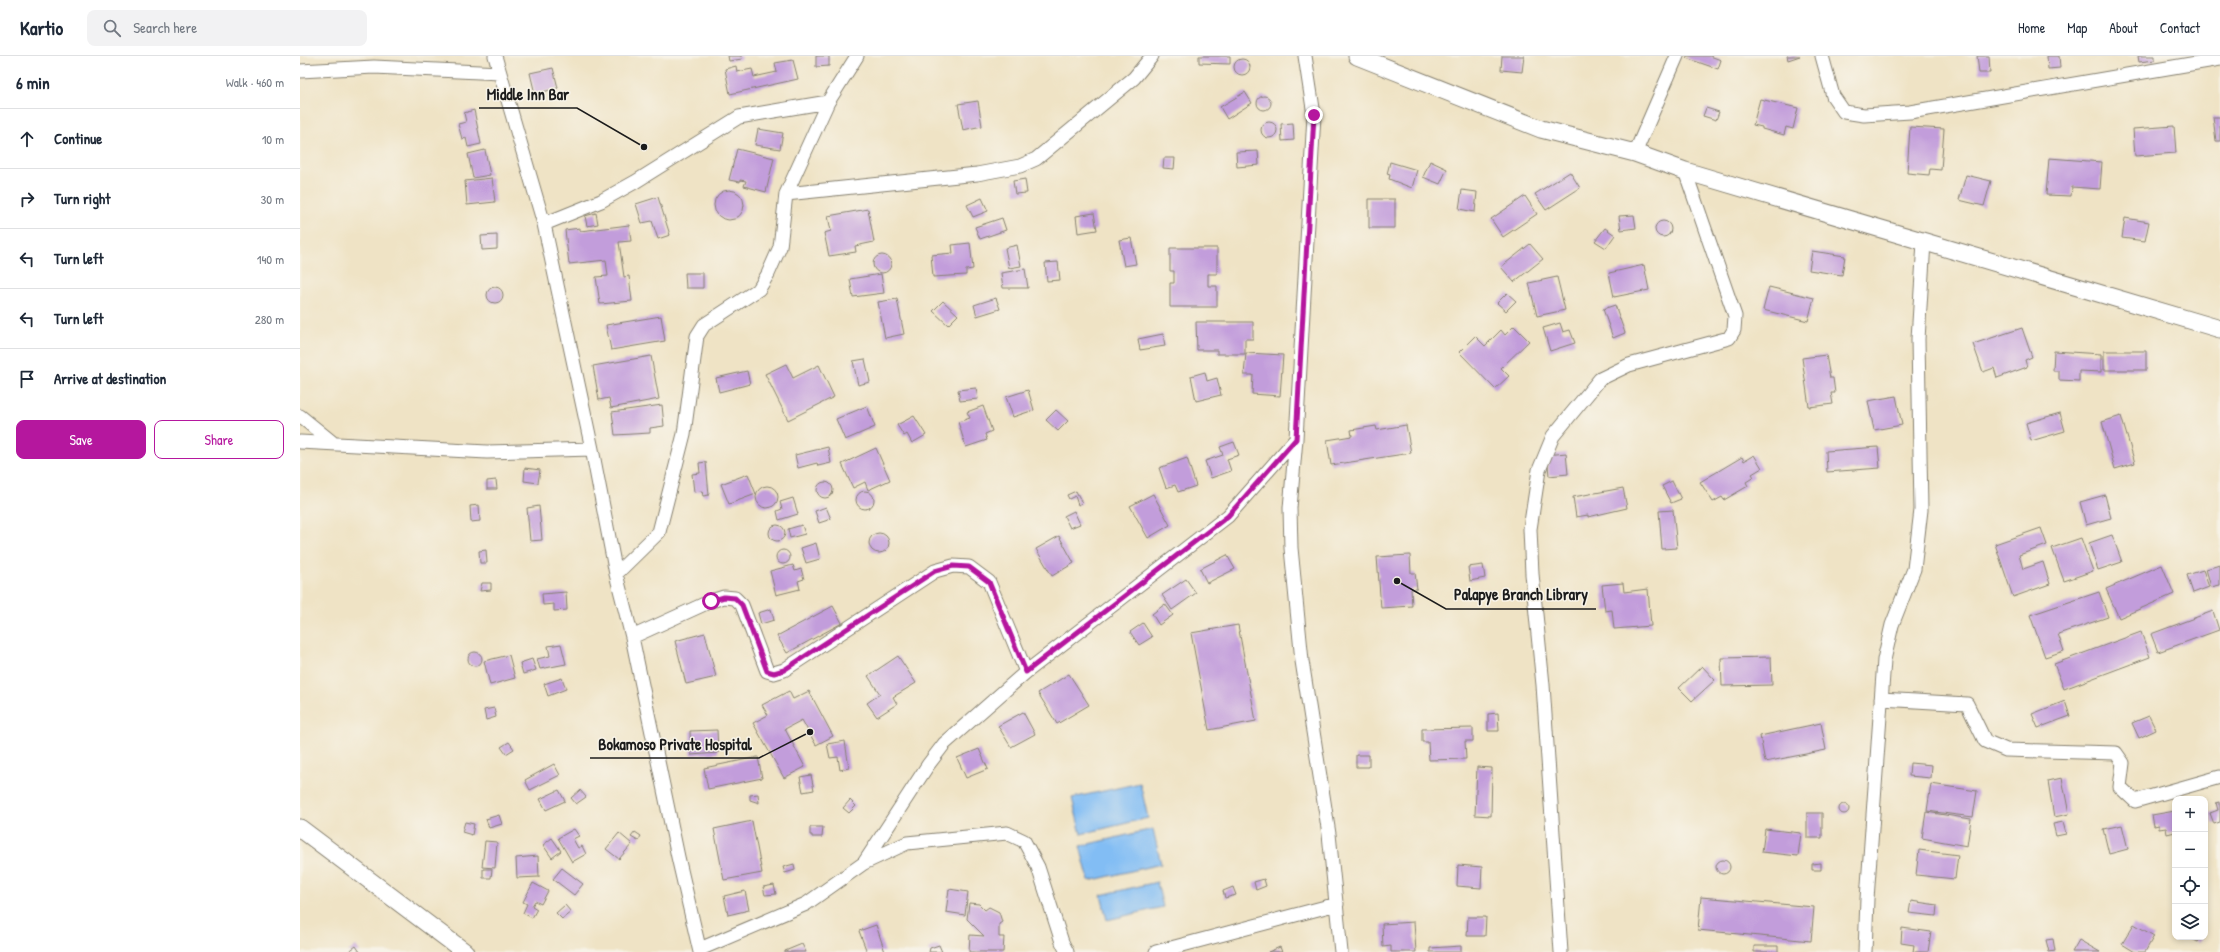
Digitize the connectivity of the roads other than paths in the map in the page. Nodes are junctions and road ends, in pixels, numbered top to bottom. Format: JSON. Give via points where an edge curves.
{"nodes":[{"id":1,"x":495,"y":56,"type":"edge"},
{"id":2,"x":857,"y":56,"type":"edge"},
{"id":3,"x":1152,"y":56,"type":"edge"},
{"id":4,"x":1305,"y":56,"type":"edge"},
{"id":5,"x":1357,"y":56,"type":"edge"},
{"id":6,"x":1677,"y":56,"type":"edge"},
{"id":7,"x":1822,"y":56,"type":"edge"},
{"id":8,"x":2220,"y":59,"type":"edge"},
{"id":9,"x":300,"y":71,"type":"edge"},
{"id":10,"x":500,"y":73,"type":"junction"},
{"id":11,"x":828,"y":102,"type":"junction"},
{"id":12,"x":1635,"y":153,"type":"junction"},
{"id":13,"x":1684,"y":171,"type":"junction"},
{"id":14,"x":786,"y":194,"type":"junction"},
{"id":15,"x":544,"y":224,"type":"junction"},
{"id":16,"x":1924,"y":242,"type":"junction"},
{"id":17,"x":2220,"y":329,"type":"edge"},
{"id":18,"x":300,"y":416,"type":"edge"},
{"id":19,"x":1296,"y":439,"type":"junction"},
{"id":20,"x":300,"y":442,"type":"edge"},
{"id":21,"x":332,"y":442,"type":"junction"},
{"id":22,"x":592,"y":449,"type":"junction"},
{"id":23,"x":616,"y":574,"type":"junction"},
{"id":24,"x":632,"y":637,"type":"junction"},
{"id":25,"x":1026,"y":672,"type":"junction"},
{"id":26,"x":1881,"y":699,"type":"junction"},
{"id":27,"x":2220,"y":777,"type":"edge"},
{"id":28,"x":300,"y":828,"type":"edge"},
{"id":29,"x":864,"y":863,"type":"junction"},
{"id":30,"x":1337,"y":904,"type":"junction"},
{"id":31,"x":700,"y":951,"type":"edge"},
{"id":32,"x":465,"y":952,"type":"edge"},
{"id":33,"x":1068,"y":952,"type":"edge"},
{"id":34,"x":1156,"y":952,"type":"edge"},
{"id":35,"x":1341,"y":952,"type":"edge"},
{"id":36,"x":1561,"y":952,"type":"edge"},
{"id":37,"x":1865,"y":952,"type":"edge"}],
"edges":[{"from":1,"to":10,"type":"street"},
{"from":2,"to":11,"type":"street"},
{"from":3,"to":14,"type":"street","via":[[1127,83],[1036,159],[1020,166],[977,174]]},
{"from":4,"to":19,"type":"street","via":[[1314,115]]},
{"from":5,"to":12,"type":"street","via":[[1541,129]]},
{"from":6,"to":12,"type":"street"},
{"from":7,"to":8,"type":"street","via":[[1833,96],[1844,112],[1864,115],[1910,112]]},
{"from":9,"to":10,"type":"street","via":[[374,68]]},
{"from":10,"to":15,"type":"street"},
{"from":11,"to":14,"type":"street"},
{"from":11,"to":15,"type":"street","via":[[739,117],[601,201]]},
{"from":12,"to":13,"type":"street"},
{"from":13,"to":16,"type":"street"},
{"from":13,"to":36,"type":"street","via":[[1735,316],[1734,330],[1728,338],[1629,365],[1600,379],[1553,436],[1539,470],[1530,529],[1532,574],[1543,685]]},
{"from":14,"to":23,"type":"street","via":[[780,247],[759,289],[704,325],[697,336],[684,434],[659,532]]},
{"from":15,"to":22,"type":"street"},
{"from":16,"to":17,"type":"street"},
{"from":16,"to":26,"type":"street","via":[[1918,339],[1921,510],[1914,569],[1892,625],[1884,660]]},
{"from":18,"to":21,"type":"street"},
{"from":19,"to":25,"type":"street","via":[[1228,516]]},
{"from":19,"to":30,"type":"street","via":[[1290,508],[1291,548],[1302,662],[1329,834]]},
{"from":20,"to":21,"type":"street"},
{"from":21,"to":22,"type":"street","via":[[487,452]]},
{"from":22,"to":23,"type":"street"},
{"from":23,"to":24,"type":"street"},
{"from":24,"to":25,"type":"street","via":[[711,601],[724,597],[735,598],[742,605],[762,662],[767,671],[774,673],[784,670],[935,571],[953,566],[969,567],[989,582]]},
{"from":24,"to":31,"type":"street"},
{"from":25,"to":29,"type":"street","via":[[944,744]]},
{"from":26,"to":27,"type":"street","via":[[1967,704],[1986,741],[2006,750],[2116,753],[2123,762],[2120,788],[2135,801]]},
{"from":26,"to":37,"type":"street"},
{"from":28,"to":32,"type":"street"},
{"from":29,"to":31,"type":"street","via":[[806,904]]},
{"from":29,"to":33,"type":"street","via":[[907,842],[1007,833],[1024,841],[1038,867],[1062,942]]},
{"from":30,"to":34,"type":"street"},
{"from":30,"to":35,"type":"street"}]}
